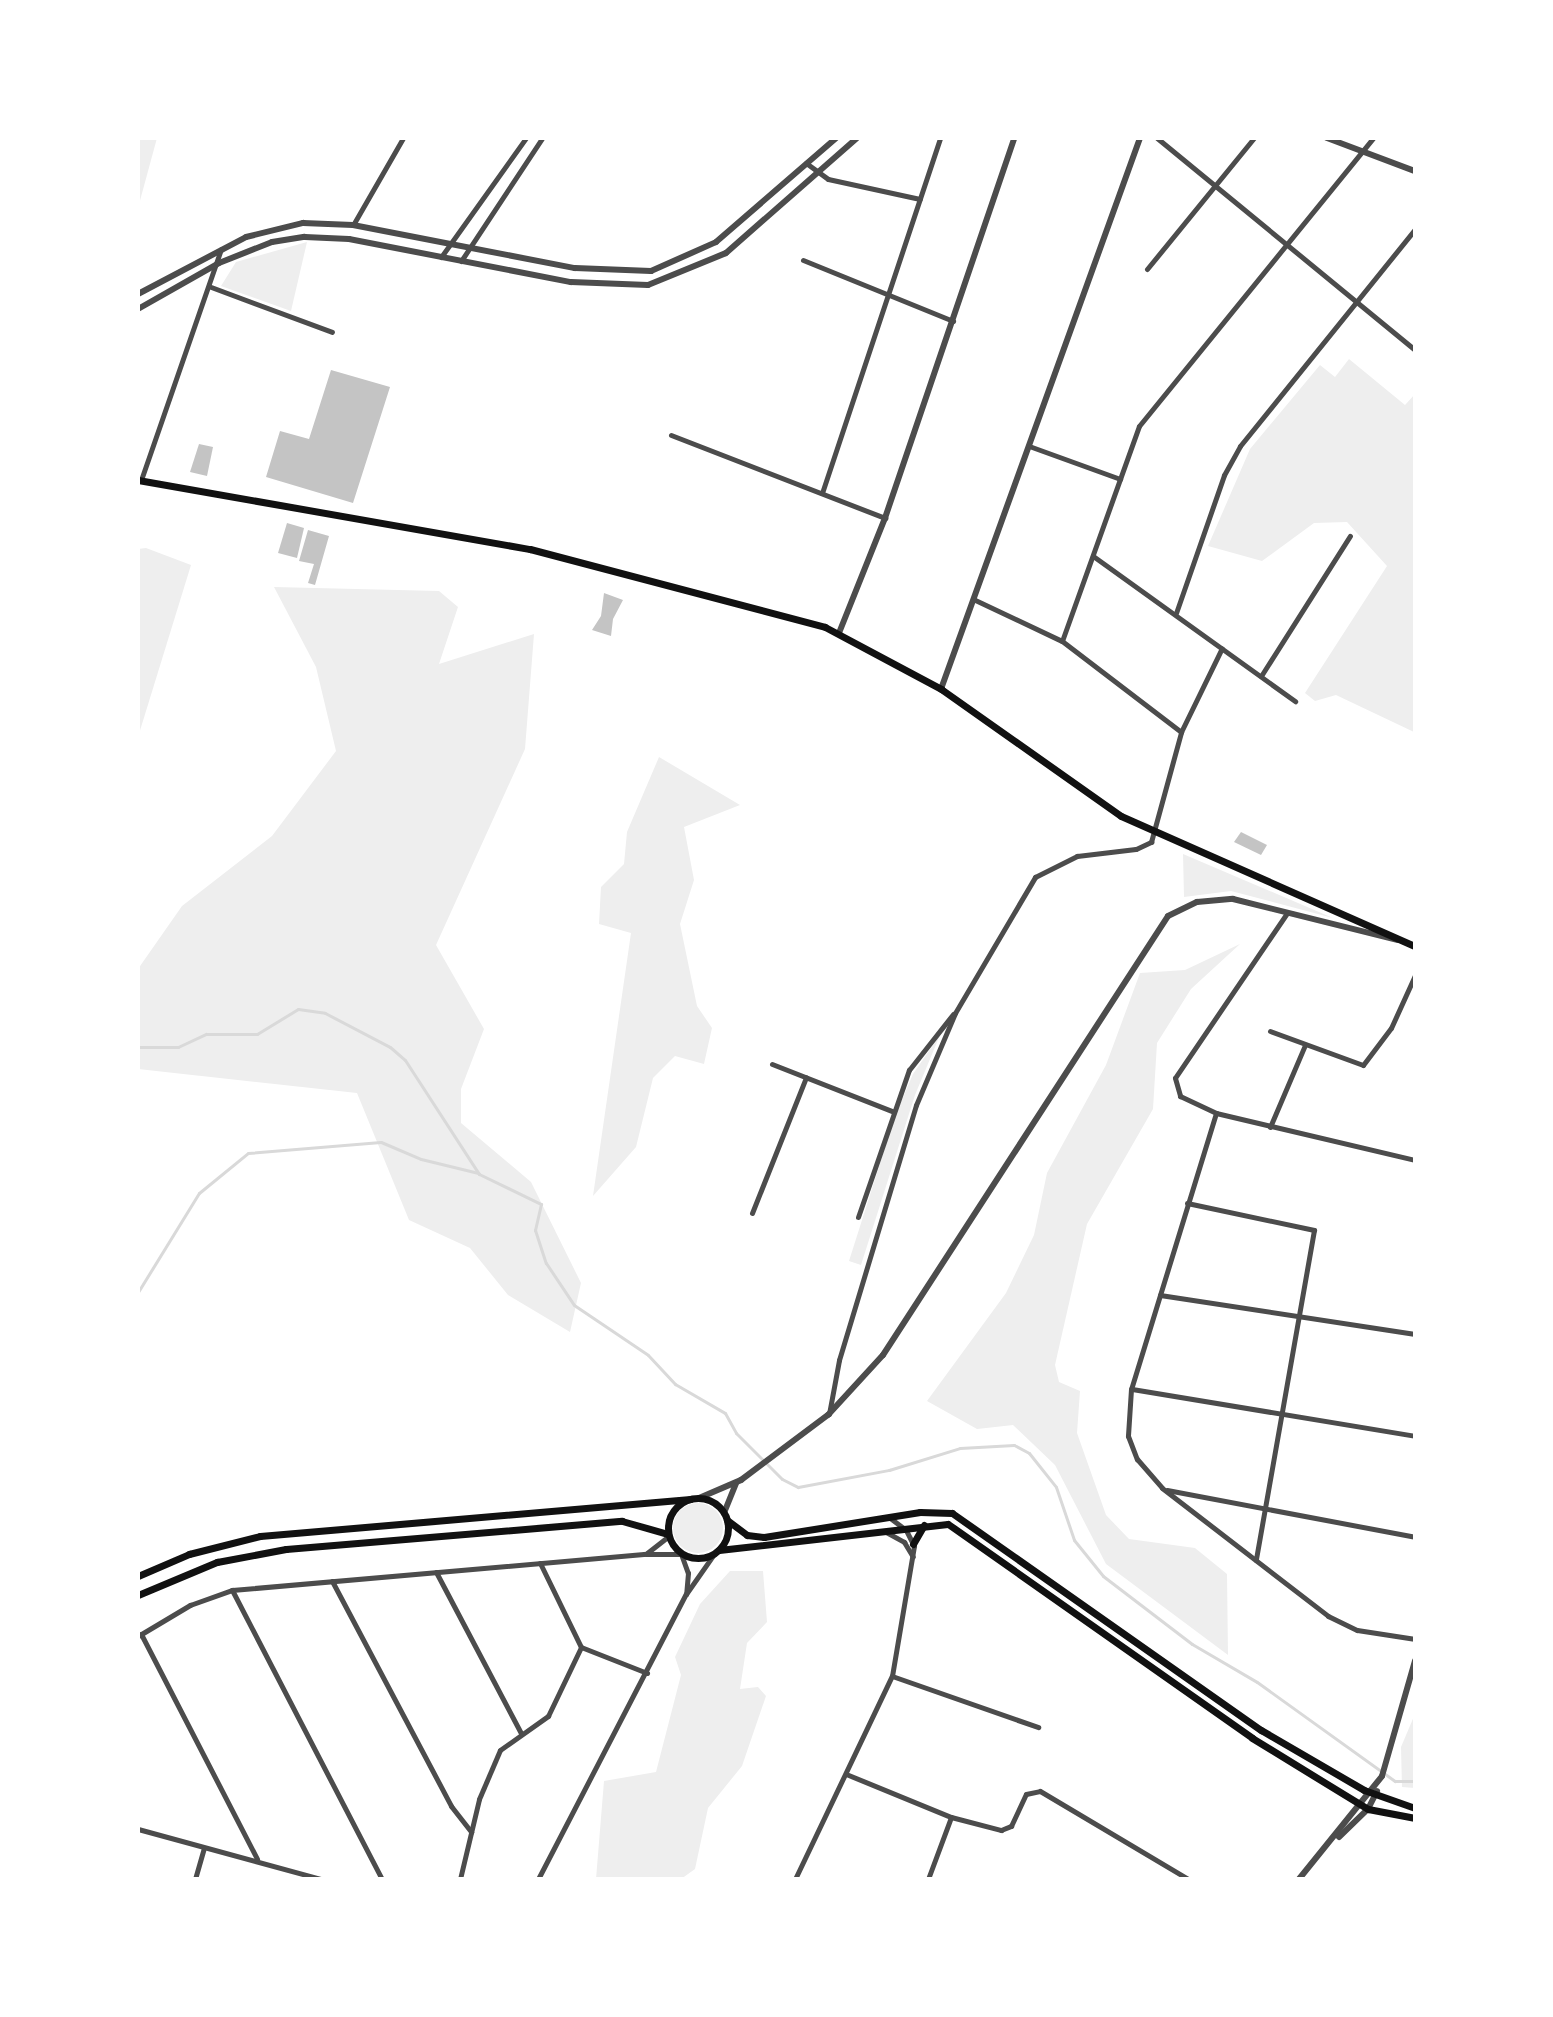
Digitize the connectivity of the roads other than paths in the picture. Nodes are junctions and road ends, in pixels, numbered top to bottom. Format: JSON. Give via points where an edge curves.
{"nodes":[{"id":1,"x":403,"y":138,"type":"edge"},
{"id":2,"x":526,"y":138,"type":"edge"},
{"id":3,"x":542,"y":138,"type":"edge"},
{"id":4,"x":836,"y":138,"type":"edge"},
{"id":5,"x":857,"y":138,"type":"edge"},
{"id":6,"x":940,"y":138,"type":"edge"},
{"id":7,"x":1014,"y":138,"type":"edge"},
{"id":8,"x":1140,"y":138,"type":"edge"},
{"id":9,"x":1157,"y":138,"type":"edge"},
{"id":10,"x":1254,"y":138,"type":"edge"},
{"id":11,"x":1329,"y":138,"type":"edge"},
{"id":12,"x":1373,"y":138,"type":"edge"},
{"id":13,"x":1363,"y":152,"type":"junction"},
{"id":14,"x":806,"y":162,"type":"junction"},
{"id":15,"x":1415,"y":171,"type":"edge"},
{"id":16,"x":814,"y":172,"type":"junction"},
{"id":17,"x":1214,"y":187,"type":"junction"},
{"id":18,"x":920,"y":199,"type":"junction"},
{"id":19,"x":353,"y":225,"type":"junction"},
{"id":20,"x":1415,"y":229,"type":"edge"},
{"id":21,"x":449,"y":245,"type":"junction"},
{"id":22,"x":1284,"y":245,"type":"junction"},
{"id":23,"x":221,"y":248,"type":"junction"},
{"id":24,"x":466,"y":248,"type":"junction"},
{"id":25,"x":441,"y":257,"type":"junction"},
{"id":26,"x":803,"y":260,"type":"dead end"},
{"id":27,"x":461,"y":261,"type":"junction"},
{"id":28,"x":219,"y":263,"type":"junction"},
{"id":29,"x":1147,"y":269,"type":"dead end"},
{"id":30,"x":211,"y":287,"type":"junction"},
{"id":31,"x":138,"y":294,"type":"edge"},
{"id":32,"x":888,"y":295,"type":"junction"},
{"id":33,"x":1355,"y":303,"type":"junction"},
{"id":34,"x":138,"y":309,"type":"edge"},
{"id":35,"x":954,"y":321,"type":"junction"},
{"id":36,"x":332,"y":332,"type":"dead end"},
{"id":37,"x":1415,"y":350,"type":"edge"},
{"id":38,"x":671,"y":435,"type":"dead end"},
{"id":39,"x":1029,"y":446,"type":"junction"},
{"id":40,"x":1120,"y":479,"type":"junction"},
{"id":41,"x":140,"y":480,"type":"edge"},
{"id":42,"x":822,"y":493,"type":"junction"},
{"id":43,"x":885,"y":518,"type":"junction"},
{"id":44,"x":1350,"y":536,"type":"dead end"},
{"id":45,"x":1093,"y":556,"type":"junction"},
{"id":46,"x":973,"y":599,"type":"junction"},
{"id":47,"x":1176,"y":613,"type":"junction"},
{"id":48,"x":839,"y":633,"type":"junction"},
{"id":49,"x":1062,"y":641,"type":"junction"},
{"id":50,"x":1222,"y":648,"type":"junction"},
{"id":51,"x":1261,"y":676,"type":"junction"},
{"id":52,"x":941,"y":689,"type":"junction"},
{"id":53,"x":1295,"y":701,"type":"dead end"},
{"id":54,"x":1181,"y":732,"type":"junction"},
{"id":55,"x":1154,"y":833,"type":"junction"},
{"id":56,"x":1287,"y":913,"type":"junction"},
{"id":57,"x":1404,"y":942,"type":"junction"},
{"id":58,"x":1415,"y":946,"type":"edge"},
{"id":59,"x":1415,"y":975,"type":"edge"},
{"id":60,"x":955,"y":1013,"type":"junction"},
{"id":61,"x":1270,"y":1031,"type":"dead end"},
{"id":62,"x":1305,"y":1045,"type":"junction"},
{"id":63,"x":772,"y":1064,"type":"dead end"},
{"id":64,"x":806,"y":1077,"type":"junction"},
{"id":65,"x":892,"y":1111,"type":"junction"},
{"id":66,"x":1216,"y":1113,"type":"junction"},
{"id":67,"x":1270,"y":1127,"type":"junction"},
{"id":68,"x":1415,"y":1160,"type":"edge"},
{"id":69,"x":1187,"y":1203,"type":"junction"},
{"id":70,"x":752,"y":1213,"type":"dead end"},
{"id":71,"x":858,"y":1217,"type":"dead end"},
{"id":72,"x":1160,"y":1295,"type":"junction"},
{"id":73,"x":1302,"y":1313,"type":"junction"},
{"id":74,"x":1415,"y":1334,"type":"edge"},
{"id":75,"x":1131,"y":1389,"type":"junction"},
{"id":76,"x":1284,"y":1413,"type":"junction"},
{"id":77,"x":828,"y":1415,"type":"junction"},
{"id":78,"x":1415,"y":1436,"type":"edge"},
{"id":79,"x":739,"y":1481,"type":"junction"},
{"id":80,"x":1162,"y":1488,"type":"junction"},
{"id":81,"x":695,"y":1498,"type":"junction"},
{"id":82,"x":1265,"y":1511,"type":"junction"},
{"id":83,"x":725,"y":1517,"type":"junction"},
{"id":84,"x":889,"y":1517,"type":"junction"},
{"id":85,"x":924,"y":1524,"type":"junction"},
{"id":86,"x":906,"y":1530,"type":"junction"},
{"id":87,"x":886,"y":1532,"type":"junction"},
{"id":88,"x":668,"y":1535,"type":"junction"},
{"id":89,"x":1415,"y":1537,"type":"edge"},
{"id":90,"x":913,"y":1544,"type":"junction"},
{"id":91,"x":717,"y":1552,"type":"junction"},
{"id":92,"x":646,"y":1554,"type":"junction"},
{"id":93,"x":681,"y":1554,"type":"junction"},
{"id":94,"x":913,"y":1558,"type":"junction"},
{"id":95,"x":1256,"y":1560,"type":"junction"},
{"id":96,"x":540,"y":1563,"type":"junction"},
{"id":97,"x":436,"y":1572,"type":"junction"},
{"id":98,"x":138,"y":1576,"type":"edge"},
{"id":99,"x":332,"y":1581,"type":"junction"},
{"id":100,"x":232,"y":1590,"type":"junction"},
{"id":101,"x":686,"y":1594,"type":"junction"},
{"id":102,"x":138,"y":1595,"type":"edge"},
{"id":103,"x":140,"y":1635,"type":"edge"},
{"id":104,"x":1415,"y":1639,"type":"edge"},
{"id":105,"x":581,"y":1647,"type":"junction"},
{"id":106,"x":1415,"y":1661,"type":"edge"},
{"id":107,"x":647,"y":1673,"type":"junction"},
{"id":108,"x":892,"y":1676,"type":"junction"},
{"id":109,"x":1038,"y":1727,"type":"dead end"},
{"id":110,"x":521,"y":1733,"type":"junction"},
{"id":111,"x":846,"y":1774,"type":"junction"},
{"id":112,"x":1373,"y":1794,"type":"junction"},
{"id":113,"x":1360,"y":1804,"type":"junction"},
{"id":114,"x":1415,"y":1808,"type":"edge"},
{"id":115,"x":1368,"y":1809,"type":"junction"},
{"id":116,"x":951,"y":1817,"type":"junction"},
{"id":117,"x":1415,"y":1818,"type":"edge"},
{"id":118,"x":138,"y":1829,"type":"edge"},
{"id":119,"x":471,"y":1832,"type":"junction"},
{"id":120,"x":1327,"y":1847,"type":"junction"},
{"id":121,"x":204,"y":1848,"type":"junction"},
{"id":122,"x":257,"y":1859,"type":"junction"},
{"id":123,"x":297,"y":1876,"type":"edge"},
{"id":124,"x":195,"y":1879,"type":"edge"},
{"id":125,"x":321,"y":1879,"type":"edge"},
{"id":126,"x":382,"y":1879,"type":"edge"},
{"id":127,"x":460,"y":1879,"type":"edge"},
{"id":128,"x":538,"y":1879,"type":"edge"},
{"id":129,"x":795,"y":1879,"type":"edge"},
{"id":130,"x":928,"y":1879,"type":"edge"},
{"id":131,"x":1188,"y":1879,"type":"edge"},
{"id":132,"x":1299,"y":1879,"type":"edge"}],
"edges":[{"from":1,"to":19,"type":"street"},
{"from":2,"to":21,"type":"street"},
{"from":3,"to":24,"type":"street"},
{"from":4,"to":14,"type":"street"},
{"from":5,"to":16,"type":"street"},
{"from":6,"to":18,"type":"street"},
{"from":7,"to":35,"type":"street"},
{"from":8,"to":39,"type":"street"},
{"from":9,"to":17,"type":"street"},
{"from":10,"to":17,"type":"street"},
{"from":11,"to":13,"type":"street"},
{"from":12,"to":13,"type":"street"},
{"from":13,"to":15,"type":"street"},
{"from":13,"to":22,"type":"street"},
{"from":14,"to":16,"type":"street"},
{"from":14,"to":24,"type":"street","via":[[716,242],[651,271],[611,273]]},
{"from":16,"to":18,"type":"street"},
{"from":16,"to":27,"type":"street","via":[[726,253],[648,285],[571,282]]},
{"from":17,"to":22,"type":"street"},
{"from":17,"to":29,"type":"street"},
{"from":18,"to":32,"type":"street"},
{"from":19,"to":21,"type":"street"},
{"from":19,"to":23,"type":"street","via":[[273,228]]},
{"from":20,"to":33,"type":"street"},
{"from":21,"to":24,"type":"street"},
{"from":21,"to":25,"type":"street"},
{"from":22,"to":33,"type":"street"},
{"from":22,"to":40,"type":"street","via":[[1152,406]]},
{"from":23,"to":28,"type":"street"},
{"from":23,"to":31,"type":"street"},
{"from":24,"to":27,"type":"street"},
{"from":25,"to":27,"type":"street"},
{"from":25,"to":28,"type":"street","via":[[349,239],[305,237],[272,242]]},
{"from":26,"to":32,"type":"street"},
{"from":28,"to":30,"type":"street"},
{"from":28,"to":34,"type":"street"},
{"from":30,"to":36,"type":"street"},
{"from":30,"to":41,"type":"street"},
{"from":32,"to":35,"type":"street"},
{"from":32,"to":42,"type":"street"},
{"from":33,"to":37,"type":"street"},
{"from":33,"to":47,"type":"street","via":[[1235,456]]},
{"from":35,"to":43,"type":"street"},
{"from":38,"to":42,"type":"street"},
{"from":39,"to":40,"type":"street"},
{"from":39,"to":46,"type":"street"},
{"from":40,"to":45,"type":"street"},
{"from":41,"to":48,"type":"main road","via":[[530,549]]},
{"from":42,"to":43,"type":"street"},
{"from":43,"to":48,"type":"street"},
{"from":44,"to":51,"type":"street"},
{"from":45,"to":47,"type":"street"},
{"from":45,"to":49,"type":"street"},
{"from":46,"to":49,"type":"street"},
{"from":46,"to":52,"type":"street"},
{"from":47,"to":50,"type":"street"},
{"from":48,"to":52,"type":"main road"},
{"from":49,"to":54,"type":"street"},
{"from":50,"to":51,"type":"street"},
{"from":50,"to":54,"type":"street"},
{"from":51,"to":53,"type":"street"},
{"from":52,"to":55,"type":"main road","via":[[1087,793]]},
{"from":54,"to":55,"type":"street"},
{"from":55,"to":57,"type":"main road"},
{"from":55,"to":60,"type":"street","via":[[1141,848],[1077,856],[1035,877]]},
{"from":56,"to":57,"type":"street"},
{"from":56,"to":66,"type":"street","via":[[1175,1078],[1185,1101]]},
{"from":56,"to":77,"type":"street","via":[[1233,899],[1197,902],[1168,916],[883,1355]]},
{"from":57,"to":58,"type":"main road"},
{"from":59,"to":62,"type":"street","via":[[1391,1028],[1363,1065]]},
{"from":60,"to":65,"type":"street","via":[[909,1070]]},
{"from":60,"to":77,"type":"street","via":[[916,1105],[839,1360]]},
{"from":61,"to":62,"type":"street"},
{"from":62,"to":67,"type":"street"},
{"from":63,"to":64,"type":"street"},
{"from":64,"to":65,"type":"street"},
{"from":64,"to":70,"type":"street"},
{"from":65,"to":71,"type":"street"},
{"from":66,"to":67,"type":"street"},
{"from":66,"to":69,"type":"street"},
{"from":67,"to":68,"type":"street"},
{"from":69,"to":72,"type":"street"},
{"from":69,"to":73,"type":"street","via":[[1312,1227]]},
{"from":72,"to":73,"type":"street"},
{"from":72,"to":75,"type":"street"},
{"from":73,"to":74,"type":"street"},
{"from":73,"to":76,"type":"street"},
{"from":75,"to":76,"type":"street"},
{"from":75,"to":80,"type":"street","via":[[1128,1436],[1137,1459]]},
{"from":76,"to":78,"type":"street"},
{"from":76,"to":82,"type":"street"},
{"from":77,"to":79,"type":"street"},
{"from":79,"to":81,"type":"street"},
{"from":79,"to":83,"type":"street"},
{"from":80,"to":82,"type":"street"},
{"from":80,"to":95,"type":"street"},
{"from":81,"to":83,"type":"main road"},
{"from":81,"to":88,"type":"main road","via":[[675,1508]]},
{"from":81,"to":98,"type":"main road","via":[[260,1536],[189,1554]]},
{"from":82,"to":89,"type":"street"},
{"from":82,"to":95,"type":"street"},
{"from":83,"to":84,"type":"main road","via":[[756,1537]]},
{"from":83,"to":91,"type":"main road","via":[[727,1536]]},
{"from":84,"to":86,"type":"street"},
{"from":84,"to":112,"type":"main road","via":[[931,1511],[963,1518],[1223,1706]]},
{"from":85,"to":86,"type":"main road"},
{"from":85,"to":90,"type":"main road"},
{"from":85,"to":113,"type":"main road","via":[[958,1528],[1201,1705]]},
{"from":86,"to":87,"type":"main road"},
{"from":86,"to":90,"type":"street"},
{"from":87,"to":91,"type":"main road"},
{"from":87,"to":94,"type":"street","via":[[904,1542]]},
{"from":88,"to":92,"type":"street"},
{"from":88,"to":93,"type":"main road"},
{"from":88,"to":102,"type":"main road","via":[[622,1521],[286,1549],[217,1562]]},
{"from":90,"to":94,"type":"street"},
{"from":91,"to":93,"type":"main road","via":[[694,1559]]},
{"from":91,"to":101,"type":"street"},
{"from":92,"to":93,"type":"street"},
{"from":92,"to":96,"type":"street"},
{"from":93,"to":101,"type":"street","via":[[688,1573]]},
{"from":94,"to":108,"type":"street"},
{"from":95,"to":104,"type":"street","via":[[1328,1616],[1357,1630]]},
{"from":96,"to":97,"type":"street"},
{"from":96,"to":105,"type":"street"},
{"from":97,"to":99,"type":"street"},
{"from":97,"to":110,"type":"street"},
{"from":99,"to":100,"type":"street"},
{"from":99,"to":119,"type":"street","via":[[451,1806]]},
{"from":100,"to":103,"type":"street","via":[[190,1605]]},
{"from":100,"to":126,"type":"street"},
{"from":101,"to":107,"type":"street"},
{"from":103,"to":122,"type":"street"},
{"from":105,"to":107,"type":"street"},
{"from":105,"to":110,"type":"street","via":[[548,1716]]},
{"from":106,"to":112,"type":"street"},
{"from":107,"to":128,"type":"street"},
{"from":108,"to":109,"type":"street"},
{"from":108,"to":111,"type":"street"},
{"from":110,"to":119,"type":"street","via":[[500,1750]]},
{"from":111,"to":116,"type":"street"},
{"from":111,"to":129,"type":"street"},
{"from":112,"to":113,"type":"street"},
{"from":112,"to":114,"type":"main road"},
{"from":112,"to":115,"type":"street"},
{"from":113,"to":115,"type":"main road"},
{"from":113,"to":120,"type":"street"},
{"from":115,"to":117,"type":"main road"},
{"from":115,"to":120,"type":"street"},
{"from":116,"to":130,"type":"street"},
{"from":116,"to":131,"type":"street","via":[[1006,1830],[1029,1791],[1040,1791]]},
{"from":118,"to":121,"type":"street"},
{"from":119,"to":127,"type":"street"},
{"from":120,"to":132,"type":"street"},
{"from":121,"to":122,"type":"street"},
{"from":121,"to":124,"type":"street"},
{"from":122,"to":123,"type":"street"},
{"from":123,"to":125,"type":"street"}]}
